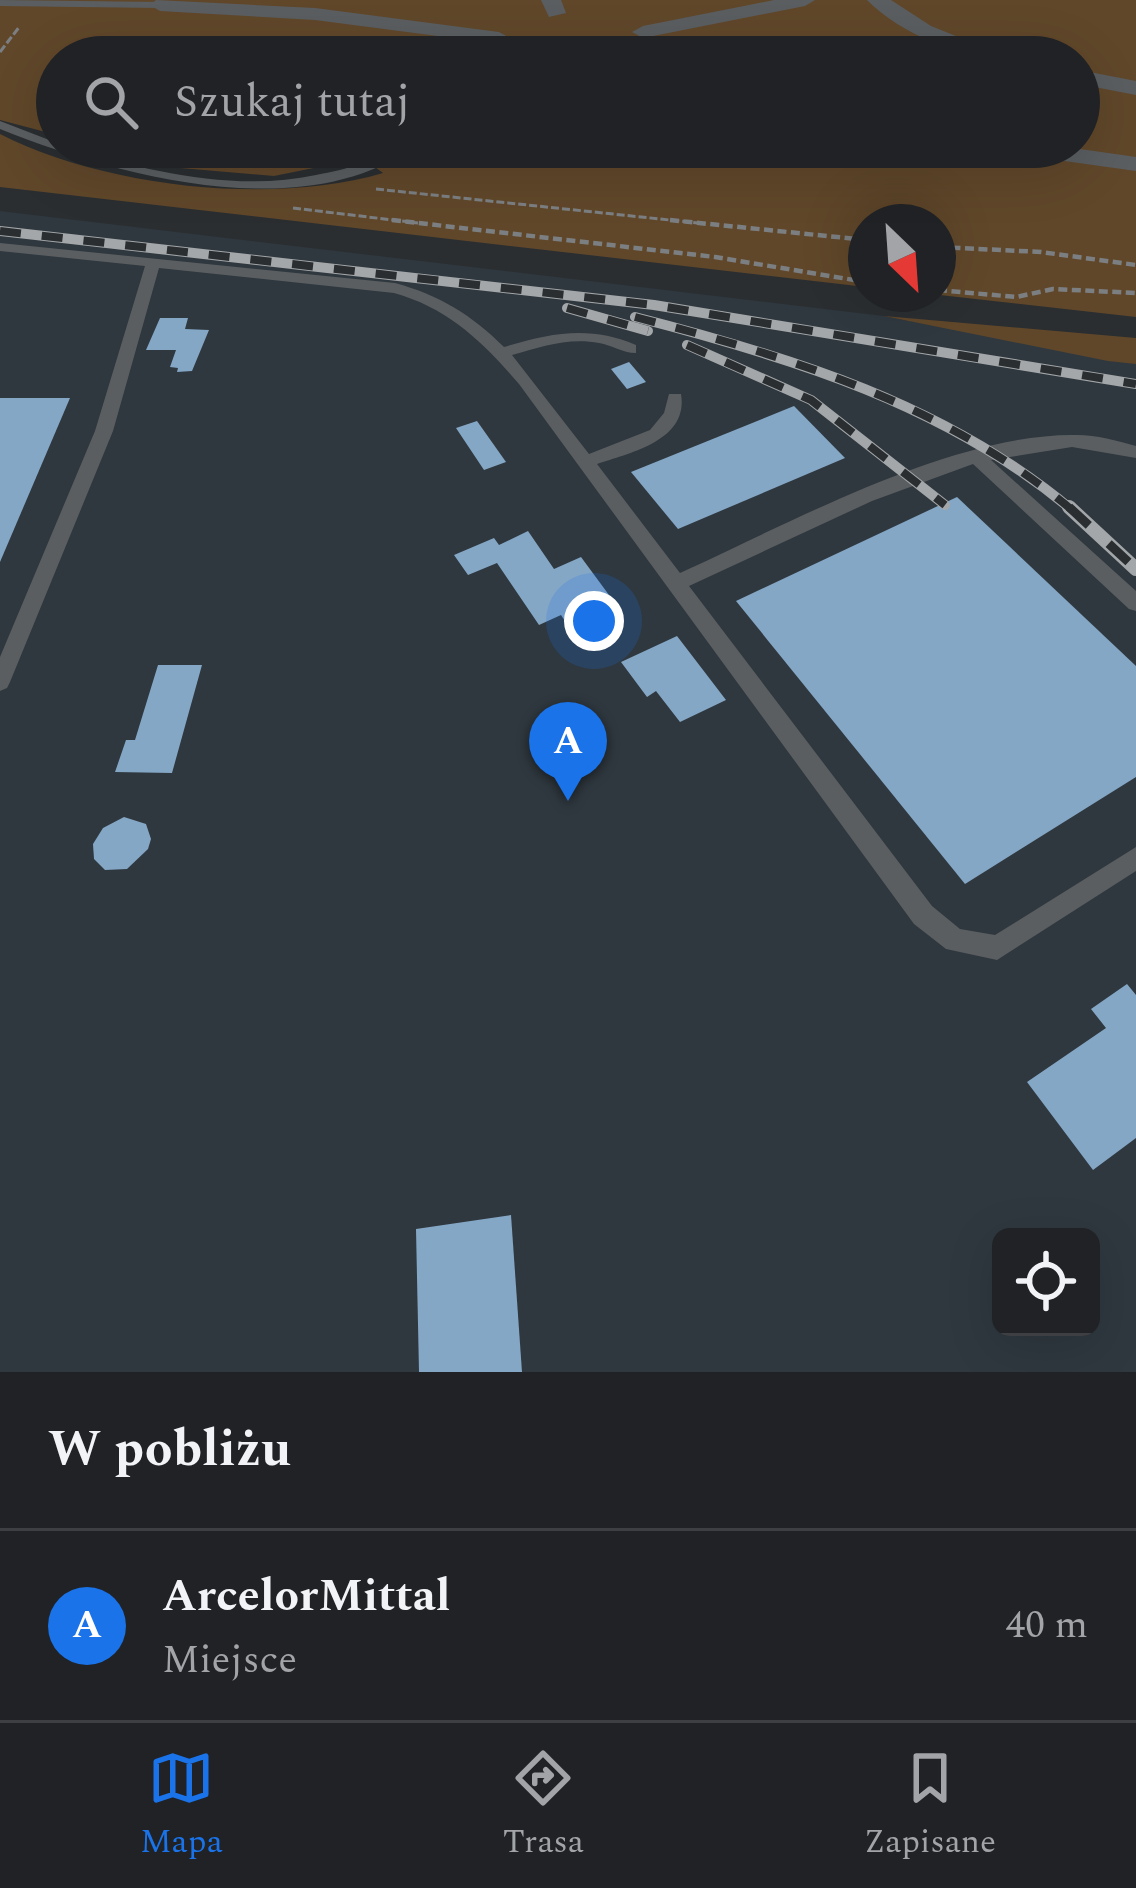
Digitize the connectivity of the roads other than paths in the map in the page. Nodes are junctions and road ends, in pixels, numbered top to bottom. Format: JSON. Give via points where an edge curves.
{"nodes":[{"id":1,"x":805,"y":0,"type":"edge"},
{"id":2,"x":878,"y":0,"type":"edge"},
{"id":3,"x":38,"y":2,"type":"edge"},
{"id":4,"x":0,"y":3,"type":"edge"},
{"id":5,"x":160,"y":5,"type":"joint"},
{"id":6,"x":643,"y":32,"type":"dead end"},
{"id":7,"x":484,"y":36,"type":"edge"},
{"id":8,"x":940,"y":36,"type":"edge"},
{"id":9,"x":1100,"y":81,"type":"edge"},
{"id":10,"x":1136,"y":88,"type":"edge"},
{"id":11,"x":0,"y":125,"type":"edge"},
{"id":12,"x":36,"y":140,"type":"edge"},
{"id":13,"x":1100,"y":159,"type":"edge"},
{"id":14,"x":1136,"y":164,"type":"edge"},
{"id":15,"x":122,"y":168,"type":"edge"},
{"id":16,"x":360,"y":168,"type":"edge"},
{"id":17,"x":0,"y":248,"type":"edge"},
{"id":18,"x":153,"y":263,"type":"junction"},
{"id":19,"x":630,"y":349,"type":"dead end"},
{"id":20,"x":502,"y":353,"type":"junction"},
{"id":21,"x":675,"y":398,"type":"dead end"},
{"id":22,"x":1136,"y":452,"type":"edge"},
{"id":23,"x":978,"y":458,"type":"junction"},
{"id":24,"x":584,"y":461,"type":"junction"},
{"id":25,"x":675,"y":584,"type":"junction"},
{"id":26,"x":1136,"y":603,"type":"edge"},
{"id":27,"x":0,"y":682,"type":"edge"},
{"id":28,"x":1136,"y":858,"type":"edge"}],
"edges":[{"from":1,"to":6,"type":"street"},
{"from":2,"to":8,"type":"street"},
{"from":3,"to":4,"type":"lane"},
{"from":3,"to":5,"type":"lane"},
{"from":5,"to":7,"type":"street"},
{"from":9,"to":10,"type":"street"},
{"from":11,"to":12,"type":"lane"},
{"from":13,"to":14,"type":"street"},
{"from":15,"to":16,"type":"lane","via":[[247,183]]},
{"from":17,"to":18,"type":"lane"},
{"from":18,"to":20,"type":"lane","via":[[424,295],[481,329]]},
{"from":18,"to":27,"type":"lane","via":[[104,431]]},
{"from":19,"to":20,"type":"lane","via":[[589,334]]},
{"from":20,"to":24,"type":"lane"},
{"from":21,"to":24,"type":"lane","via":[[664,429]]},
{"from":22,"to":23,"type":"lane","via":[[1064,441]]},
{"from":23,"to":25,"type":"lane"},
{"from":23,"to":26,"type":"lane"},
{"from":24,"to":25,"type":"lane"},
{"from":25,"to":28,"type":"lane","via":[[923,915],[955,940],[997,949]]}]}
